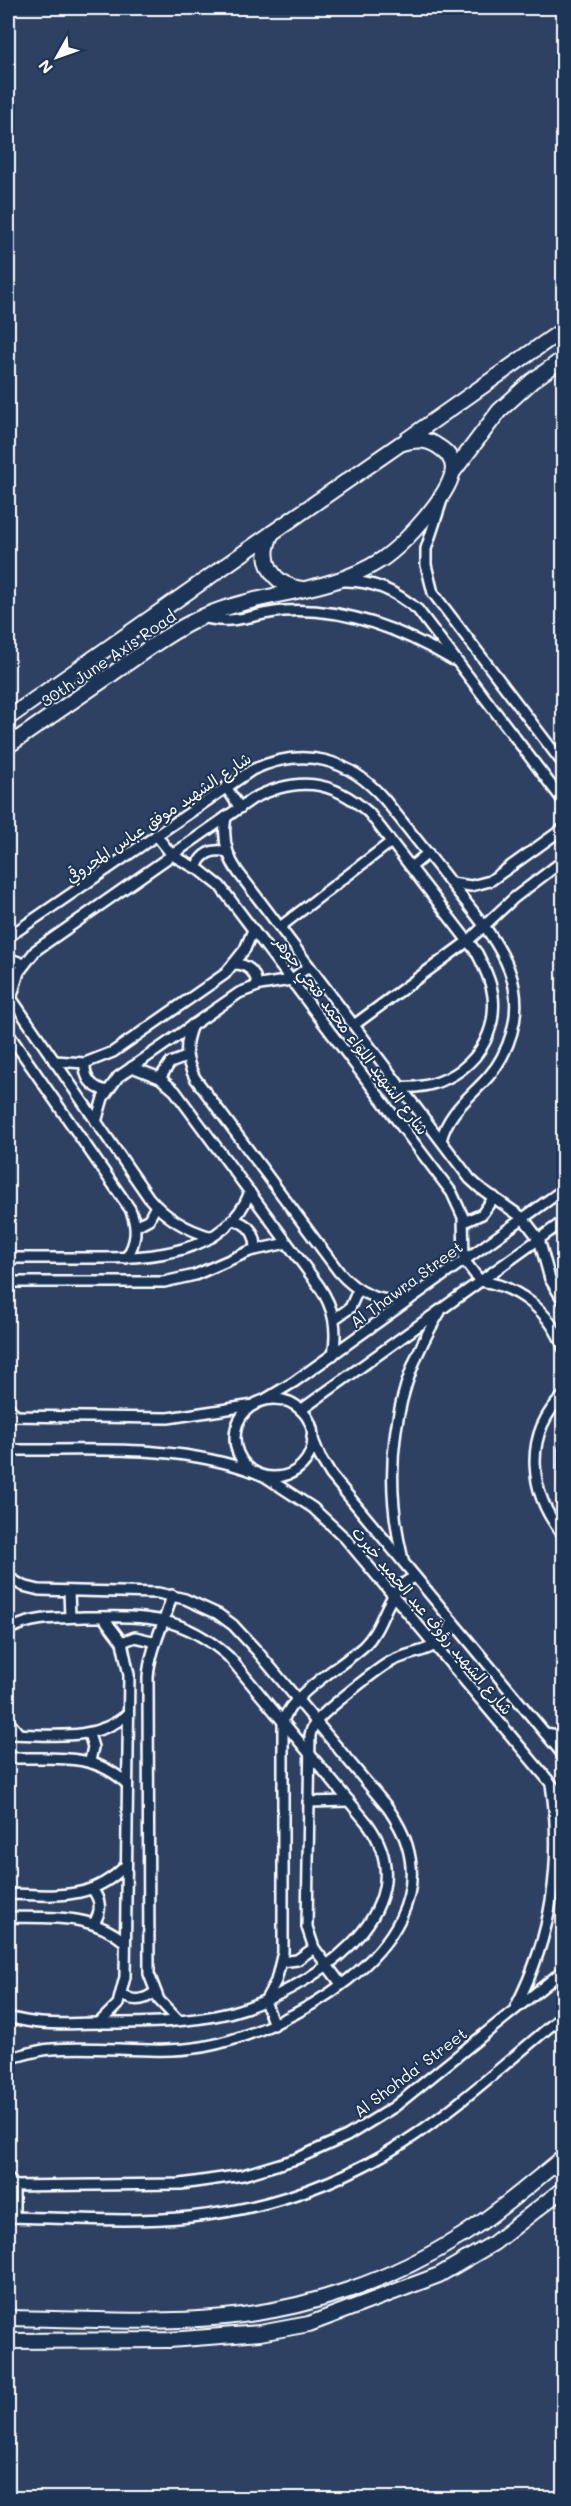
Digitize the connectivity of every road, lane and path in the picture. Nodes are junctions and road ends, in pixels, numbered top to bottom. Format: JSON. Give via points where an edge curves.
{"nodes":[{"id":1,"x":564,"y":329,"type":"edge"},
{"id":2,"x":564,"y":358,"type":"edge"},
{"id":3,"x":400,"y":444,"type":"junction"},
{"id":4,"x":453,"y":472,"type":"junction"},
{"id":5,"x":444,"y":489,"type":"junction"},
{"id":6,"x":272,"y":533,"type":"junction"},
{"id":7,"x":338,"y":581,"type":"junction"},
{"id":8,"x":302,"y":589,"type":"junction"},
{"id":9,"x":203,"y":617,"type":"junction"},
{"id":10,"x":458,"y":663,"type":"junction"},
{"id":11,"x":8,"y":718,"type":"edge"},
{"id":12,"x":8,"y":746,"type":"edge"},
{"id":13,"x":564,"y":765,"type":"edge"},
{"id":14,"x":226,"y":787,"type":"junction"},
{"id":15,"x":564,"y":802,"type":"edge"},
{"id":16,"x":240,"y":808,"type":"junction"},
{"id":17,"x":226,"y":817,"type":"junction"},
{"id":18,"x":564,"y":828,"type":"edge"},
{"id":19,"x":156,"y":835,"type":"junction"},
{"id":20,"x":391,"y":842,"type":"junction"},
{"id":21,"x":227,"y":852,"type":"junction"},
{"id":22,"x":428,"y":853,"type":"junction"},
{"id":23,"x":172,"y":855,"type":"junction"},
{"id":24,"x":564,"y":860,"type":"edge"},
{"id":25,"x":411,"y":867,"type":"junction"},
{"id":26,"x":196,"y":868,"type":"junction"},
{"id":27,"x":451,"y":883,"type":"junction"},
{"id":28,"x":280,"y":927,"type":"junction"},
{"id":29,"x":486,"y":927,"type":"junction"},
{"id":30,"x":253,"y":930,"type":"junction"},
{"id":31,"x":8,"y":937,"type":"edge"},
{"id":32,"x":468,"y":941,"type":"junction"},
{"id":33,"x":8,"y":958,"type":"edge"},
{"id":34,"x":24,"y":964,"type":"junction"},
{"id":35,"x":234,"y":964,"type":"junction"},
{"id":36,"x":309,"y":966,"type":"junction"},
{"id":37,"x":291,"y":980,"type":"junction"},
{"id":38,"x":256,"y":986,"type":"junction"},
{"id":39,"x":9,"y":996,"type":"edge"},
{"id":40,"x":192,"y":1025,"type":"junction"},
{"id":41,"x":354,"y":1025,"type":"junction"},
{"id":42,"x":8,"y":1033,"type":"edge"},
{"id":43,"x":186,"y":1057,"type":"junction"},
{"id":44,"x":54,"y":1061,"type":"junction"},
{"id":45,"x":85,"y":1063,"type":"junction"},
{"id":46,"x":132,"y":1067,"type":"junction"},
{"id":47,"x":160,"y":1078,"type":"junction"},
{"id":48,"x":401,"y":1087,"type":"junction"},
{"id":49,"x":107,"y":1091,"type":"junction"},
{"id":50,"x":96,"y":1122,"type":"junction"},
{"id":51,"x":441,"y":1140,"type":"junction"},
{"id":52,"x":564,"y":1189,"type":"edge"},
{"id":53,"x":250,"y":1192,"type":"junction"},
{"id":54,"x":494,"y":1197,"type":"junction"},
{"id":55,"x":156,"y":1206,"type":"junction"},
{"id":56,"x":523,"y":1218,"type":"junction"},
{"id":57,"x":234,"y":1220,"type":"junction"},
{"id":58,"x":564,"y":1221,"type":"edge"},
{"id":59,"x":464,"y":1222,"type":"junction"},
{"id":60,"x":136,"y":1226,"type":"junction"},
{"id":61,"x":212,"y":1237,"type":"junction"},
{"id":62,"x":539,"y":1239,"type":"junction"},
{"id":63,"x":288,"y":1243,"type":"junction"},
{"id":64,"x":256,"y":1249,"type":"junction"},
{"id":65,"x":8,"y":1258,"type":"edge"},
{"id":66,"x":126,"y":1258,"type":"junction"},
{"id":67,"x":464,"y":1260,"type":"junction"},
{"id":68,"x":480,"y":1281,"type":"junction"},
{"id":69,"x":8,"y":1282,"type":"edge"},
{"id":70,"x":358,"y":1290,"type":"junction"},
{"id":71,"x":409,"y":1300,"type":"junction"},
{"id":72,"x":564,"y":1302,"type":"edge"},
{"id":73,"x":442,"y":1308,"type":"junction"},
{"id":74,"x":334,"y":1319,"type":"junction"},
{"id":75,"x":564,"y":1348,"type":"edge"},
{"id":76,"x":333,"y":1355,"type":"junction"},
{"id":77,"x":564,"y":1395,"type":"edge"},
{"id":78,"x":264,"y":1400,"type":"junction"},
{"id":79,"x":254,"y":1405,"type":"junction"},
{"id":80,"x":8,"y":1407,"type":"edge"},
{"id":81,"x":301,"y":1410,"type":"junction"},
{"id":82,"x":12,"y":1416,"type":"edge"},
{"id":83,"x":312,"y":1437,"type":"junction"},
{"id":84,"x":564,"y":1449,"type":"edge"},
{"id":85,"x":9,"y":1452,"type":"edge"},
{"id":86,"x":261,"y":1474,"type":"junction"},
{"id":87,"x":564,"y":1484,"type":"edge"},
{"id":88,"x":564,"y":1536,"type":"edge"},
{"id":89,"x":404,"y":1563,"type":"junction"},
{"id":90,"x":415,"y":1576,"type":"junction"},
{"id":91,"x":8,"y":1577,"type":"edge"},
{"id":92,"x":69,"y":1591,"type":"junction"},
{"id":93,"x":172,"y":1595,"type":"junction"},
{"id":94,"x":392,"y":1595,"type":"junction"},
{"id":95,"x":69,"y":1617,"type":"junction"},
{"id":96,"x":103,"y":1617,"type":"junction"},
{"id":97,"x":165,"y":1621,"type":"junction"},
{"id":98,"x":452,"y":1621,"type":"junction"},
{"id":99,"x":8,"y":1630,"type":"edge"},
{"id":100,"x":122,"y":1642,"type":"junction"},
{"id":101,"x":156,"y":1642,"type":"junction"},
{"id":102,"x":435,"y":1646,"type":"junction"},
{"id":103,"x":297,"y":1699,"type":"junction"},
{"id":104,"x":128,"y":1714,"type":"junction"},
{"id":105,"x":8,"y":1721,"type":"edge"},
{"id":106,"x":283,"y":1721,"type":"junction"},
{"id":107,"x":316,"y":1721,"type":"junction"},
{"id":108,"x":545,"y":1733,"type":"junction"},
{"id":109,"x":8,"y":1734,"type":"edge"},
{"id":110,"x":19,"y":1734,"type":"junction"},
{"id":111,"x":89,"y":1734,"type":"junction"},
{"id":112,"x":564,"y":1736,"type":"edge"},
{"id":113,"x":308,"y":1750,"type":"junction"},
{"id":114,"x":564,"y":1756,"type":"edge"},
{"id":115,"x":8,"y":1758,"type":"edge"},
{"id":116,"x":90,"y":1761,"type":"junction"},
{"id":117,"x":127,"y":1784,"type":"junction"},
{"id":118,"x":550,"y":1784,"type":"junction"},
{"id":119,"x":564,"y":1799,"type":"edge"},
{"id":120,"x":349,"y":1801,"type":"junction"},
{"id":121,"x":308,"y":1802,"type":"junction"},
{"id":122,"x":126,"y":1865,"type":"junction"},
{"id":123,"x":92,"y":1889,"type":"junction"},
{"id":124,"x":8,"y":1894,"type":"edge"},
{"id":125,"x":8,"y":1917,"type":"edge"},
{"id":126,"x":94,"y":1923,"type":"junction"},
{"id":127,"x":125,"y":1942,"type":"junction"},
{"id":128,"x":314,"y":1947,"type":"junction"},
{"id":129,"x":281,"y":1962,"type":"junction"},
{"id":130,"x":326,"y":1964,"type":"junction"},
{"id":131,"x":564,"y":1970,"type":"edge"},
{"id":132,"x":341,"y":1984,"type":"junction"},
{"id":133,"x":155,"y":1992,"type":"junction"},
{"id":134,"x":122,"y":1995,"type":"junction"},
{"id":135,"x":265,"y":2001,"type":"junction"},
{"id":136,"x":513,"y":2010,"type":"junction"},
{"id":137,"x":564,"y":2015,"type":"edge"},
{"id":138,"x":10,"y":2018,"type":"edge"},
{"id":139,"x":178,"y":2020,"type":"junction"},
{"id":140,"x":99,"y":2023,"type":"junction"},
{"id":141,"x":274,"y":2025,"type":"junction"},
{"id":142,"x":8,"y":2028,"type":"edge"},
{"id":143,"x":8,"y":2048,"type":"edge"},
{"id":144,"x":10,"y":2058,"type":"edge"},
{"id":145,"x":564,"y":2157,"type":"edge"},
{"id":146,"x":10,"y":2183,"type":"edge"},
{"id":147,"x":564,"y":2188,"type":"edge"},
{"id":148,"x":11,"y":2217,"type":"edge"},
{"id":149,"x":8,"y":2318,"type":"edge"},
{"id":150,"x":8,"y":2341,"type":"edge"}],
"edges":[{"from":1,"to":3,"type":"street"},
{"from":2,"to":4,"type":"street","via":[[499,411]]},
{"from":3,"to":4,"type":"street","via":[[417,440],[434,444],[448,454]]},
{"from":3,"to":6,"type":"street","name":"30th June Axis Road"},
{"from":4,"to":5,"type":"street","name":"30th June Axis Road"},
{"from":5,"to":7,"type":"street","name":"30th June Axis Road","via":[[424,520],[403,542],[366,569]]},
{"from":5,"to":13,"type":"street","via":[[426,549],[433,593]]},
{"from":6,"to":8,"type":"street","via":[[266,551],[270,570],[283,584]]},
{"from":6,"to":11,"type":"street","name":"30th June Axis Road"},
{"from":7,"to":8,"type":"street","name":"30th June Axis Road"},
{"from":7,"to":10,"type":"street","via":[[375,584],[408,602]]},
{"from":8,"to":9,"type":"street","name":"30th June Axis Road","via":[[252,599]]},
{"from":9,"to":10,"type":"street","via":[[231,621],[300,610],[338,614],[395,631]]},
{"from":9,"to":12,"type":"street","name":"30th June Axis Road","via":[[160,640]]},
{"from":10,"to":15,"type":"street"},
{"from":14,"to":16,"type":"street"},
{"from":14,"to":19,"type":"street","name":"شارع الشهيد موفق عباس المحروقي"},
{"from":14,"to":22,"type":"street","name":"شارع الشهيد موفق عباس المحروقي","via":[[252,770],[278,760],[306,757],[333,762],[374,788]]},
{"from":16,"to":17,"type":"street"},
{"from":16,"to":20,"type":"street","via":[[277,788],[304,783],[322,785],[340,791],[360,805]]},
{"from":17,"to":21,"type":"street","name":"شارع الشهيد اللواء محمد فتحي جوهر"},
{"from":17,"to":23,"type":"street"},
{"from":18,"to":27,"type":"street","via":[[489,881],[471,886]]},
{"from":19,"to":23,"type":"street"},
{"from":19,"to":31,"type":"street","name":"شارع الشهيد موفق عباس المحروقي"},
{"from":20,"to":25,"type":"street"},
{"from":20,"to":28,"type":"street"},
{"from":21,"to":26,"type":"street","via":[[208,853]]},
{"from":21,"to":28,"type":"street","name":"شارع الشهيد اللواء محمد فتحي جوهر"},
{"from":22,"to":25,"type":"street"},
{"from":22,"to":27,"type":"street","name":"شارع الشهيد موفق عباس المحروقي"},
{"from":23,"to":26,"type":"street","name":"شارع الشهيد اللواء محمد فتحي جوهر"},
{"from":23,"to":34,"type":"street","via":[[36,950]]},
{"from":24,"to":29,"type":"street","via":[[514,898]]},
{"from":25,"to":32,"type":"street"},
{"from":26,"to":30,"type":"street","name":"شارع الشهيد اللواء محمد فتحي جوهر","via":[[220,886]]},
{"from":27,"to":29,"type":"street","name":"شارع الشهيد موفق عباس المحروقي"},
{"from":28,"to":36,"type":"street","name":"شارع الشهيد اللواء محمد فتحي جوهر"},
{"from":29,"to":32,"type":"street"},
{"from":29,"to":51,"type":"street","name":"شارع الشهيد موفق عباس المحروقي","via":[[511,971],[515,1004],[512,1033],[495,1070],[453,1113]]},
{"from":30,"to":35,"type":"street"},
{"from":30,"to":37,"type":"street","name":"شارع الشهيد اللواء محمد فتحي جوهر"},
{"from":32,"to":41,"type":"street"},
{"from":32,"to":48,"type":"street","via":[[484,966],[492,994],[493,1016],[487,1038],[468,1065],[452,1077],[432,1085]]},
{"from":33,"to":34,"type":"street"},
{"from":34,"to":39,"type":"street"},
{"from":35,"to":38,"type":"street","via":[[249,968]]},
{"from":35,"to":45,"type":"street","via":[[113,1052]]},
{"from":36,"to":37,"type":"street"},
{"from":36,"to":41,"type":"street","name":"شارع الشهيد اللواء محمد فتحي جوهر"},
{"from":37,"to":38,"type":"street"},
{"from":37,"to":59,"type":"street","name":"شارع الشهيد اللواء محمد فتحي جوهر","via":[[452,1193]]},
{"from":38,"to":40,"type":"street"},
{"from":39,"to":44,"type":"street"},
{"from":40,"to":43,"type":"street"},
{"from":40,"to":46,"type":"street"},
{"from":41,"to":48,"type":"street","name":"شارع الشهيد اللواء محمد فتحي جوهر"},
{"from":42,"to":60,"type":"street","via":[[126,1202]]},
{"from":43,"to":47,"type":"street","via":[[170,1063]]},
{"from":43,"to":70,"type":"street","via":[[195,1078],[339,1272]]},
{"from":44,"to":45,"type":"street"},
{"from":44,"to":50,"type":"street"},
{"from":45,"to":49,"type":"street","via":[[92,1084]]},
{"from":46,"to":47,"type":"street"},
{"from":46,"to":49,"type":"street"},
{"from":47,"to":53,"type":"street","via":[[175,1091]]},
{"from":48,"to":51,"type":"street","name":"شارع الشهيد اللواء محمد فتحي جوهر"},
{"from":49,"to":50,"type":"street"},
{"from":50,"to":55,"type":"street"},
{"from":51,"to":54,"type":"street","name":"شارع الشهيد اللواء محمد فتحي جوهر","via":[[470,1179]]},
{"from":52,"to":56,"type":"street","name":"Al Thawra Street"},
{"from":53,"to":57,"type":"street"},
{"from":53,"to":63,"type":"street"},
{"from":54,"to":56,"type":"street","name":"شارع الشهيد اللواء محمد فتحي جوهر"},
{"from":54,"to":59,"type":"street","via":[[482,1214]]},
{"from":55,"to":60,"type":"street","via":[[148,1219]]},
{"from":55,"to":61,"type":"street","via":[[181,1226]]},
{"from":56,"to":62,"type":"street","name":"شارع الشهيد اللواء محمد فتحي جوهر"},
{"from":56,"to":67,"type":"street","name":"Al Thawra Street"},
{"from":57,"to":61,"type":"street"},
{"from":57,"to":64,"type":"street","via":[[249,1228]]},
{"from":58,"to":62,"type":"street"},
{"from":59,"to":67,"type":"street","name":"شارع الشهيد اللواء محمد فتحي جوهر"},
{"from":60,"to":66,"type":"street","via":[[134,1243]]},
{"from":61,"to":66,"type":"street","via":[[170,1253]]},
{"from":62,"to":68,"type":"street"},
{"from":62,"to":72,"type":"street","via":[[550,1280]]},
{"from":63,"to":64,"type":"street"},
{"from":63,"to":74,"type":"street","via":[[326,1296]]},
{"from":64,"to":69,"type":"street","via":[[195,1275],[164,1282]]},
{"from":65,"to":66,"type":"street"},
{"from":67,"to":68,"type":"street"},
{"from":67,"to":71,"type":"street","name":"Al Thawra Street"},
{"from":68,"to":73,"type":"street"},
{"from":68,"to":75,"type":"street","via":[[505,1286],[527,1298]]},
{"from":70,"to":71,"type":"street","via":[[382,1300]]},
{"from":70,"to":74,"type":"street","via":[[350,1308]]},
{"from":71,"to":76,"type":"street","name":"Al Thawra Street"},
{"from":73,"to":81,"type":"street"},
{"from":73,"to":89,"type":"street","via":[[412,1367],[394,1431],[392,1497]]},
{"from":74,"to":76,"type":"street"},
{"from":76,"to":78,"type":"street","name":"Al Thawra Street"},
{"from":77,"to":88,"type":"street","via":[[551,1409],[540,1431],[535,1465],[542,1502]]},
{"from":78,"to":79,"type":"street"},
{"from":78,"to":81,"type":"street","via":[[284,1401]]},
{"from":79,"to":82,"type":"street","via":[[168,1418]]},
{"from":79,"to":86,"type":"street","via":[[237,1426],[236,1444],[243,1461]]},
{"from":80,"to":82,"type":"street"},
{"from":81,"to":83,"type":"street"},
{"from":83,"to":86,"type":"street","via":[[309,1454],[298,1468],[282,1476]]},
{"from":83,"to":89,"type":"street","name":"شارع الشهيد رؤوف عبد الحميد خيرت","via":[[331,1475]]},
{"from":84,"to":87,"type":"street"},
{"from":85,"to":86,"type":"street","via":[[166,1452],[212,1459]]},
{"from":86,"to":94,"type":"street","name":"شارع الشهيد رؤوف عبد الحميد خيرت","via":[[324,1518]]},
{"from":89,"to":90,"type":"street","name":"شارع الشهيد رؤوف عبد الحميد خيرت"},
{"from":90,"to":94,"type":"street","via":[[403,1582]]},
{"from":90,"to":98,"type":"street","name":"شارع الشهيد رؤوف عبد الحميد خيرت"},
{"from":91,"to":92,"type":"street","via":[[31,1589]]},
{"from":92,"to":93,"type":"street"},
{"from":92,"to":95,"type":"street"},
{"from":93,"to":97,"type":"street"},
{"from":93,"to":103,"type":"street","via":[[202,1606],[232,1625]]},
{"from":94,"to":102,"type":"street","name":"شارع الشهيد رؤوف عبد الحميد خيرت"},
{"from":94,"to":103,"type":"street","via":[[377,1629],[364,1646]]},
{"from":95,"to":96,"type":"street"},
{"from":95,"to":99,"type":"street","via":[[39,1619]]},
{"from":96,"to":97,"type":"street"},
{"from":96,"to":100,"type":"street"},
{"from":97,"to":101,"type":"street"},
{"from":97,"to":106,"type":"street","via":[[185,1627],[216,1646]]},
{"from":98,"to":102,"type":"street"},
{"from":98,"to":108,"type":"street","name":"شارع الشهيد رؤوف عبد الحميد خيرت"},
{"from":100,"to":101,"type":"street","via":[[135,1637]]},
{"from":100,"to":104,"type":"street","via":[[128,1663]]},
{"from":101,"to":133,"type":"street","via":[[148,1677],[149,1974]]},
{"from":102,"to":107,"type":"street","via":[[391,1661]]},
{"from":102,"to":118,"type":"street","name":"شارع الشهيد رؤوف عبد الحميد خيرت"},
{"from":103,"to":106,"type":"street"},
{"from":103,"to":107,"type":"street"},
{"from":104,"to":111,"type":"street","via":[[114,1725]]},
{"from":104,"to":117,"type":"street"},
{"from":105,"to":110,"type":"street"},
{"from":106,"to":113,"type":"street"},
{"from":106,"to":129,"type":"street"},
{"from":107,"to":113,"type":"street"},
{"from":107,"to":132,"type":"street","via":[[388,1808],[407,1845],[411,1864],[407,1902],[400,1920],[377,1952]]},
{"from":108,"to":112,"type":"street"},
{"from":108,"to":114,"type":"street","name":"شارع الشهيد رؤوف عبد الحميد خيرت"},
{"from":109,"to":110,"type":"street"},
{"from":110,"to":111,"type":"street"},
{"from":111,"to":116,"type":"street","via":[[93,1747]]},
{"from":113,"to":120,"type":"street"},
{"from":113,"to":121,"type":"street"},
{"from":115,"to":116,"type":"street"},
{"from":116,"to":117,"type":"street","via":[[106,1767]]},
{"from":117,"to":122,"type":"street"},
{"from":118,"to":119,"type":"street","name":"شارع الشهيد رؤوف عبد الحميد خيرت"},
{"from":118,"to":136,"type":"street","via":[[556,1854],[552,1900],[533,1968]]},
{"from":120,"to":121,"type":"street"},
{"from":120,"to":130,"type":"street","via":[[377,1837],[387,1882],[369,1923]]},
{"from":121,"to":128,"type":"street","via":[[307,1928]]},
{"from":122,"to":123,"type":"street"},
{"from":122,"to":127,"type":"street"},
{"from":123,"to":124,"type":"street","via":[[65,1895]]},
{"from":123,"to":126,"type":"street","via":[[99,1903]]},
{"from":125,"to":126,"type":"street","via":[[68,1918]]},
{"from":126,"to":127,"type":"street"},
{"from":127,"to":134,"type":"street"},
{"from":128,"to":129,"type":"street","via":[[297,1960]]},
{"from":128,"to":130,"type":"street"},
{"from":129,"to":135,"type":"street"},
{"from":130,"to":132,"type":"street"},
{"from":130,"to":135,"type":"street"},
{"from":131,"to":136,"type":"street","name":"Al Shohda' Street"},
{"from":132,"to":141,"type":"street"},
{"from":133,"to":134,"type":"street","via":[[140,2000]]},
{"from":133,"to":139,"type":"street"},
{"from":134,"to":140,"type":"street","via":[[113,2011]]},
{"from":135,"to":139,"type":"street","via":[[210,2017]]},
{"from":135,"to":141,"type":"street"},
{"from":136,"to":146,"type":"street","name":"Al Shohda' Street","via":[[394,2107],[346,2136],[296,2159],[243,2175],[189,2184]]},
{"from":137,"to":148,"type":"street","via":[[404,2142],[301,2193],[257,2206],[189,2217]]},
{"from":138,"to":140,"type":"street","via":[[42,2025]]},
{"from":138,"to":142,"type":"street"},
{"from":139,"to":140,"type":"street"},
{"from":141,"to":144,"type":"street","via":[[224,2042],[179,2050],[53,2049]]},
{"from":143,"to":144,"type":"street"},
{"from":145,"to":149,"type":"street","via":[[464,2235],[389,2274],[336,2294],[282,2308],[206,2318]]},
{"from":146,"to":148,"type":"street"},
{"from":147,"to":150,"type":"street","via":[[494,2243],[439,2275],[309,2324],[260,2333],[169,2340]]}]}
